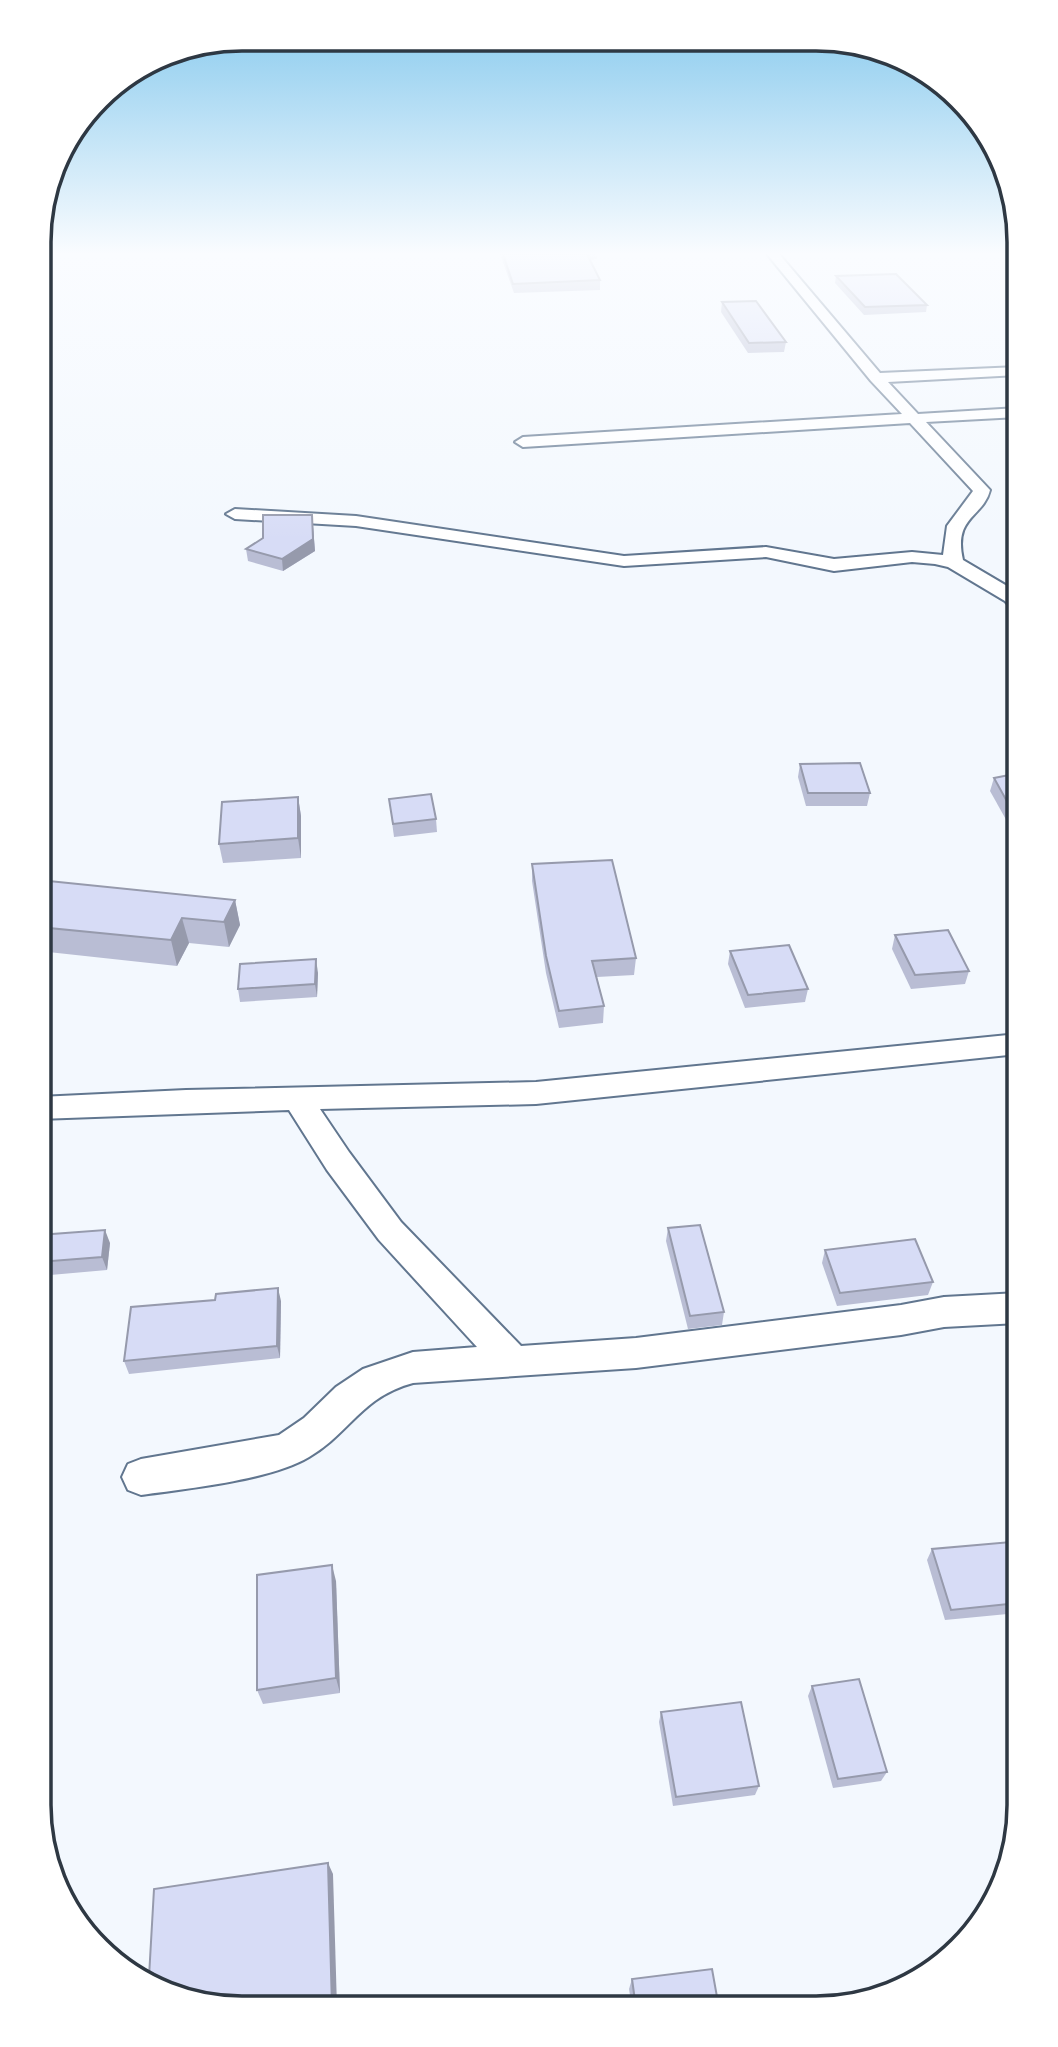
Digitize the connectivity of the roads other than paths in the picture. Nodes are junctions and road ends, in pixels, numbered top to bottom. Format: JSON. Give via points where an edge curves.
{"nodes":[{"id":1,"x":852,"y":350,"type":"edge"},
{"id":2,"x":1007,"y":372,"type":"edge"},
{"id":3,"x":876,"y":378,"type":"junction"},
{"id":4,"x":1007,"y":413,"type":"edge"},
{"id":5,"x":914,"y":420,"type":"junction"},
{"id":6,"x":523,"y":442,"type":"dead end"},
{"id":7,"x":235,"y":514,"type":"dead end"},
{"id":8,"x":954,"y":563,"type":"junction"},
{"id":9,"x":1007,"y":594,"type":"edge"},
{"id":10,"x":1007,"y":1045,"type":"edge"},
{"id":11,"x":298,"y":1099,"type":"junction"},
{"id":12,"x":51,"y":1107,"type":"edge"},
{"id":13,"x":1007,"y":1309,"type":"edge"},
{"id":14,"x":514,"y":1362,"type":"junction"},
{"id":15,"x":141,"y":1477,"type":"dead end"}],
"edges":[{"from":1,"to":3,"type":"street"},
{"from":2,"to":3,"type":"street"},
{"from":3,"to":5,"type":"street"},
{"from":4,"to":5,"type":"street"},
{"from":5,"to":6,"type":"street"},
{"from":5,"to":8,"type":"street","via":[[982,490],[953,533]]},
{"from":7,"to":8,"type":"street","via":[[356,521],[624,561],[766,552],[834,565],[912,557]]},
{"from":8,"to":9,"type":"street"},
{"from":10,"to":11,"type":"street","via":[[536,1093]]},
{"from":11,"to":12,"type":"street"},
{"from":11,"to":14,"type":"street","via":[[390,1231]]},
{"from":13,"to":14,"type":"street","via":[[944,1312],[636,1353]]},
{"from":14,"to":15,"type":"street","via":[[450,1363],[387,1375],[359,1390],[305,1441],[285,1451]]}]}
